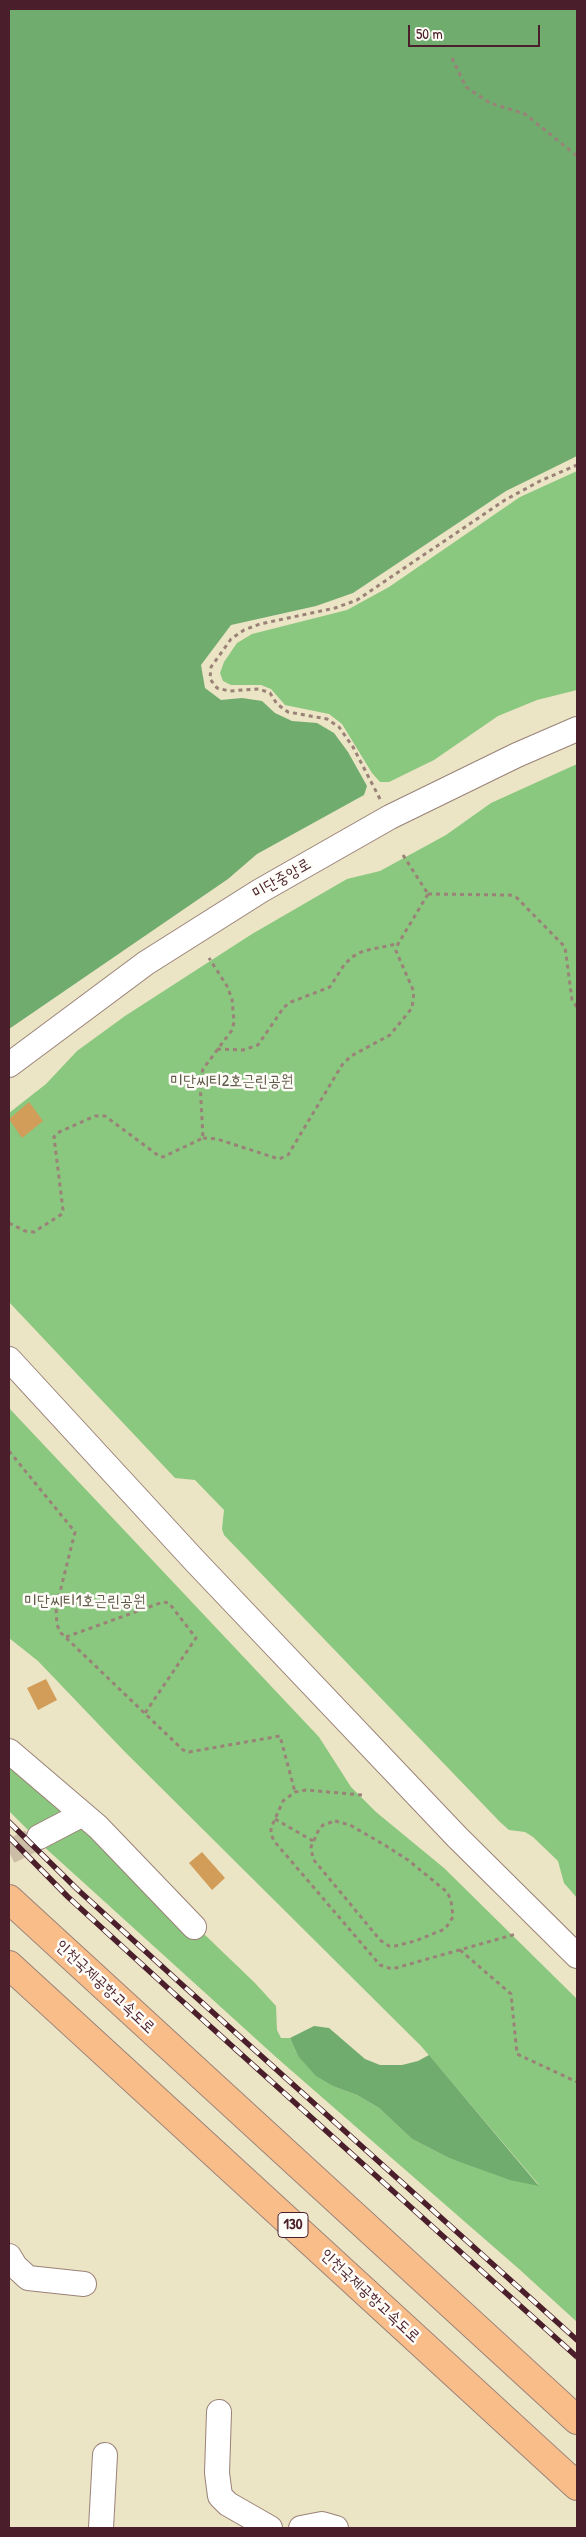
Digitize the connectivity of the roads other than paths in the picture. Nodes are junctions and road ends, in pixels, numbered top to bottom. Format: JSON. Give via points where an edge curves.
{"nodes":[{"id":1,"x":577,"y":729,"type":"edge"},
{"id":2,"x":9,"y":1065,"type":"edge"},
{"id":3,"x":9,"y":1359,"type":"edge"},
{"id":4,"x":9,"y":1751,"type":"edge"},
{"id":5,"x":83,"y":1814,"type":"junction"},
{"id":6,"x":40,"y":1838,"type":"tunnel mouth"},
{"id":7,"x":9,"y":1899,"type":"edge"},
{"id":8,"x":194,"y":1927,"type":"dead end"},
{"id":9,"x":577,"y":1956,"type":"edge"},
{"id":10,"x":9,"y":1964,"type":"edge"},
{"id":11,"x":9,"y":2256,"type":"edge"},
{"id":12,"x":84,"y":2284,"type":"dead end"},
{"id":13,"x":219,"y":2412,"type":"dead end"},
{"id":14,"x":577,"y":2420,"type":"edge"},
{"id":15,"x":104,"y":2455,"type":"dead end"},
{"id":16,"x":577,"y":2486,"type":"edge"},
{"id":17,"x":101,"y":2528,"type":"edge"},
{"id":18,"x":270,"y":2528,"type":"edge"},
{"id":19,"x":301,"y":2528,"type":"edge"},
{"id":20,"x":336,"y":2528,"type":"edge"}],
"edges":[{"from":1,"to":2,"type":"street","name":"미단중앙로","via":[[390,817],[260,891],[146,963]]},
{"from":3,"to":9,"type":"street","via":[[194,1560],[410,1787]]},
{"from":4,"to":5,"type":"street"},
{"from":5,"to":6,"type":"street"},
{"from":5,"to":8,"type":"street"},
{"from":7,"to":14,"type":"highway","name":"인천국제공항고속도로"},
{"from":10,"to":16,"type":"highway","name":"인천국제공항고속도로","number":"130"},
{"from":11,"to":12,"type":"street","via":[[28,2278]]},
{"from":13,"to":18,"type":"street","via":[[220,2496]]},
{"from":15,"to":17,"type":"street"},
{"from":19,"to":20,"type":"street","via":[[322,2524]]}]}
